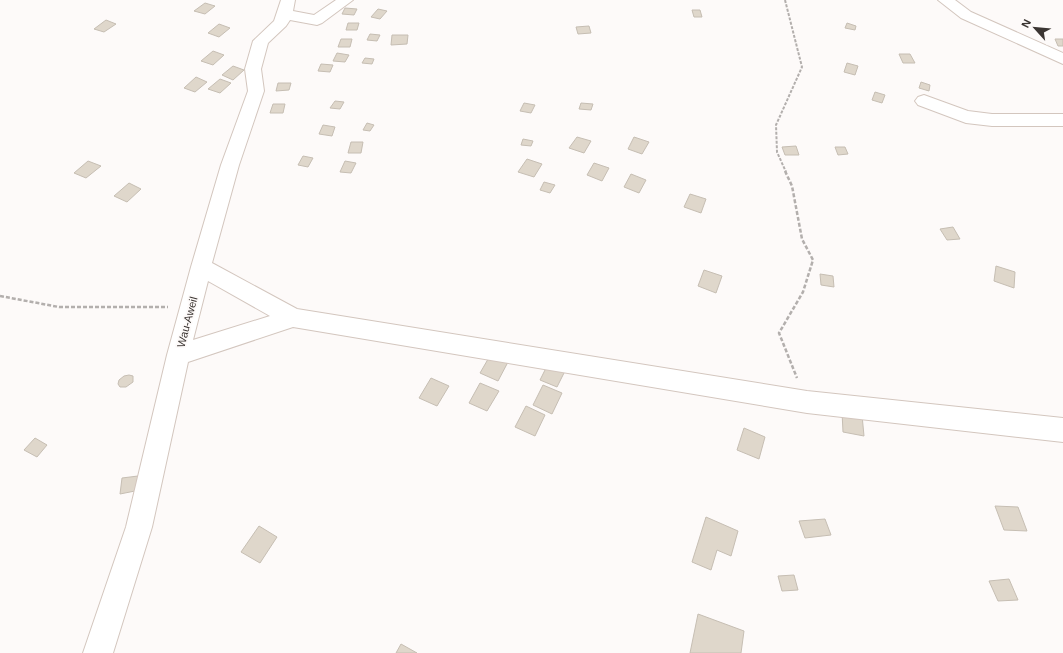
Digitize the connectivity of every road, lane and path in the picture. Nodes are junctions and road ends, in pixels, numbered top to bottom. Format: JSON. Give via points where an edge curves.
{"nodes":[{"id":1,"x":346,"y":0,"type":"edge"},
{"id":2,"x":785,"y":0,"type":"edge"},
{"id":3,"x":945,"y":0,"type":"edge"},
{"id":4,"x":287,"y":7,"type":"edge"},
{"id":5,"x":1063,"y":59,"type":"edge"},
{"id":6,"x":924,"y":101,"type":"dead end"},
{"id":7,"x":1063,"y":120,"type":"edge"},
{"id":8,"x":201,"y":267,"type":"junction"},
{"id":9,"x":0,"y":296,"type":"edge"},
{"id":10,"x":191,"y":307,"type":"junction"},
{"id":11,"x":293,"y":318,"type":"junction"},
{"id":12,"x":178,"y":355,"type":"junction"},
{"id":13,"x":807,"y":402,"type":"junction"},
{"id":14,"x":1063,"y":430,"type":"edge"},
{"id":15,"x":98,"y":653,"type":"edge"}],
"edges":[{"from":1,"to":4,"type":"street","via":[[317,20]]},
{"from":2,"to":13,"type":"path","via":[[802,67],[776,125],[777,152],[792,186],[802,239],[813,260],[803,292],[779,333]]},
{"from":3,"to":5,"type":"street","via":[[966,15]]},
{"from":4,"to":8,"type":"street","name":"Wau-Aweil","via":[[281,23],[261,41],[253,69],[256,91],[230,165]]},
{"from":6,"to":7,"type":"street","via":[[966,118]]},
{"from":8,"to":10,"type":"street","name":"Wau-Aweil"},
{"from":8,"to":11,"type":"street"},
{"from":9,"to":10,"type":"path","via":[[59,307]]},
{"from":10,"to":12,"type":"street","name":"Wau-Aweil"},
{"from":11,"to":12,"type":"street"},
{"from":11,"to":13,"type":"street"},
{"from":12,"to":15,"type":"street","name":"Wau-Aweil","via":[[139,527]]},
{"from":13,"to":14,"type":"street"}]}
